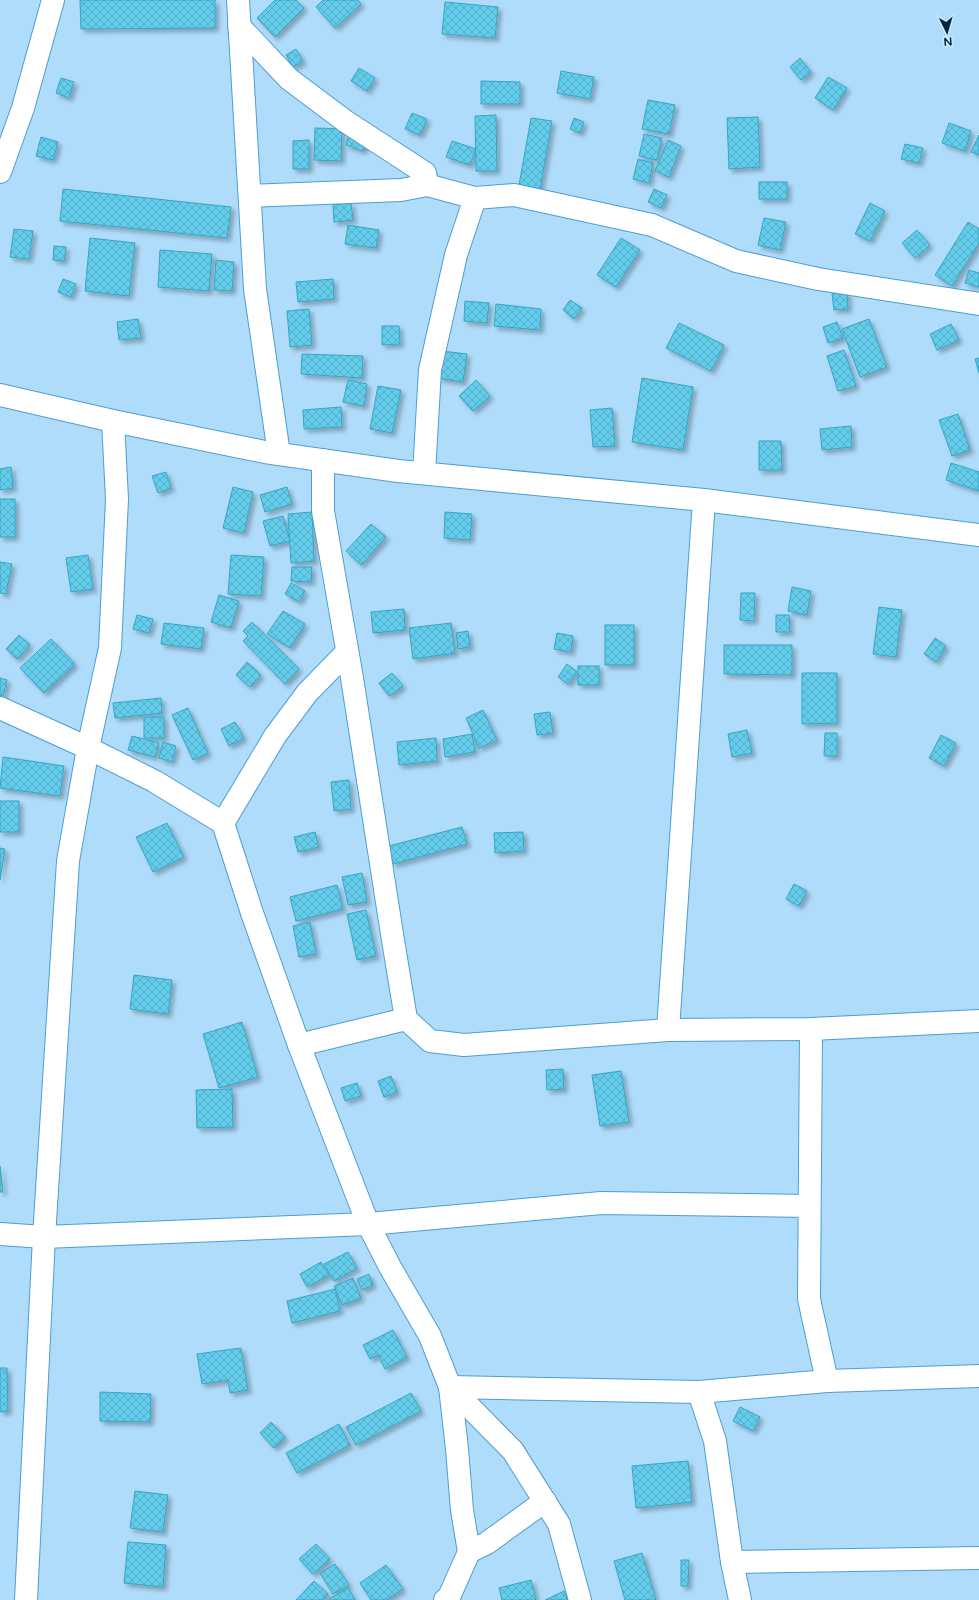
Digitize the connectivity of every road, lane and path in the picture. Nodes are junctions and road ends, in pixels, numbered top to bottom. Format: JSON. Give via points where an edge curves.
{"nodes":[{"id":1,"x":53,"y":0,"type":"edge"},
{"id":2,"x":238,"y":0,"type":"edge"},
{"id":3,"x":239,"y":26,"type":"junction"},
{"id":4,"x":0,"y":172,"type":"edge"},
{"id":5,"x":427,"y":185,"type":"junction"},
{"id":6,"x":250,"y":196,"type":"junction"},
{"id":7,"x":475,"y":198,"type":"junction"},
{"id":8,"x":979,"y":304,"type":"edge"},
{"id":9,"x":0,"y":395,"type":"edge"},
{"id":10,"x":113,"y":421,"type":"junction"},
{"id":11,"x":279,"y":454,"type":"junction"},
{"id":12,"x":323,"y":460,"type":"junction"},
{"id":13,"x":424,"y":473,"type":"junction"},
{"id":14,"x":704,"y":500,"type":"junction"},
{"id":15,"x":979,"y":535,"type":"edge"},
{"id":16,"x":347,"y":652,"type":"junction"},
{"id":17,"x":0,"y":708,"type":"edge"},
{"id":18,"x":88,"y":748,"type":"junction"},
{"id":19,"x":224,"y":823,"type":"junction"},
{"id":20,"x":406,"y":1019,"type":"junction"},
{"id":21,"x":979,"y":1021,"type":"edge"},
{"id":22,"x":811,"y":1029,"type":"junction"},
{"id":23,"x":668,"y":1030,"type":"junction"},
{"id":24,"x":299,"y":1044,"type":"junction"},
{"id":25,"x":809,"y":1206,"type":"junction"},
{"id":26,"x":368,"y":1224,"type":"junction"},
{"id":27,"x":0,"y":1234,"type":"edge"},
{"id":28,"x":44,"y":1237,"type":"junction"},
{"id":29,"x":979,"y":1376,"type":"edge"},
{"id":30,"x":827,"y":1381,"type":"junction"},
{"id":31,"x":450,"y":1387,"type":"junction"},
{"id":32,"x":699,"y":1392,"type":"junction"},
{"id":33,"x":545,"y":1502,"type":"junction"},
{"id":34,"x":469,"y":1552,"type":"junction"},
{"id":35,"x":979,"y":1558,"type":"edge"},
{"id":36,"x":732,"y":1562,"type":"junction"},
{"id":37,"x":448,"y":1599,"type":"edge"},
{"id":38,"x":26,"y":1600,"type":"edge"},
{"id":39,"x":580,"y":1600,"type":"edge"},
{"id":40,"x":740,"y":1600,"type":"edge"}],
"edges":[{"from":1,"to":4,"type":"street","via":[[23,108]]},
{"from":2,"to":3,"type":"street"},
{"from":3,"to":5,"type":"street","via":[[289,79],[425,173]]},
{"from":3,"to":6,"type":"street"},
{"from":5,"to":6,"type":"street","via":[[401,190]]},
{"from":5,"to":7,"type":"street"},
{"from":6,"to":11,"type":"street","via":[[255,289]]},
{"from":7,"to":8,"type":"street","via":[[514,195],[652,225],[736,261],[818,279]]},
{"from":7,"to":13,"type":"street","via":[[456,255],[430,370]]},
{"from":9,"to":10,"type":"street"},
{"from":10,"to":11,"type":"street"},
{"from":10,"to":18,"type":"street","via":[[117,499],[110,648]]},
{"from":11,"to":12,"type":"street"},
{"from":12,"to":13,"type":"street"},
{"from":12,"to":16,"type":"street","via":[[323,511]]},
{"from":13,"to":14,"type":"street"},
{"from":14,"to":15,"type":"street"},
{"from":14,"to":23,"type":"street"},
{"from":16,"to":19,"type":"street","via":[[307,693],[275,736]]},
{"from":16,"to":20,"type":"street"},
{"from":17,"to":18,"type":"street"},
{"from":18,"to":19,"type":"street","via":[[154,781]]},
{"from":18,"to":28,"type":"street","via":[[68,861]]},
{"from":19,"to":24,"type":"street","via":[[252,913]]},
{"from":20,"to":23,"type":"street","via":[[430,1041],[464,1046]]},
{"from":20,"to":24,"type":"street"},
{"from":21,"to":22,"type":"street"},
{"from":22,"to":23,"type":"street"},
{"from":22,"to":25,"type":"street"},
{"from":24,"to":26,"type":"street"},
{"from":25,"to":26,"type":"street","via":[[601,1203]]},
{"from":25,"to":30,"type":"street","via":[[809,1299]]},
{"from":26,"to":28,"type":"street"},
{"from":26,"to":31,"type":"street","via":[[430,1336]]},
{"from":27,"to":28,"type":"street"},
{"from":28,"to":38,"type":"street"},
{"from":29,"to":30,"type":"street"},
{"from":30,"to":32,"type":"street"},
{"from":31,"to":32,"type":"street"},
{"from":31,"to":33,"type":"street","via":[[513,1451]]},
{"from":31,"to":34,"type":"street","via":[[462,1510]]},
{"from":32,"to":36,"type":"street","via":[[715,1441]]},
{"from":33,"to":34,"type":"street","via":[[487,1543]]},
{"from":33,"to":39,"type":"street","via":[[559,1524]]},
{"from":34,"to":37,"type":"street"},
{"from":35,"to":36,"type":"street"},
{"from":36,"to":40,"type":"street"}]}
